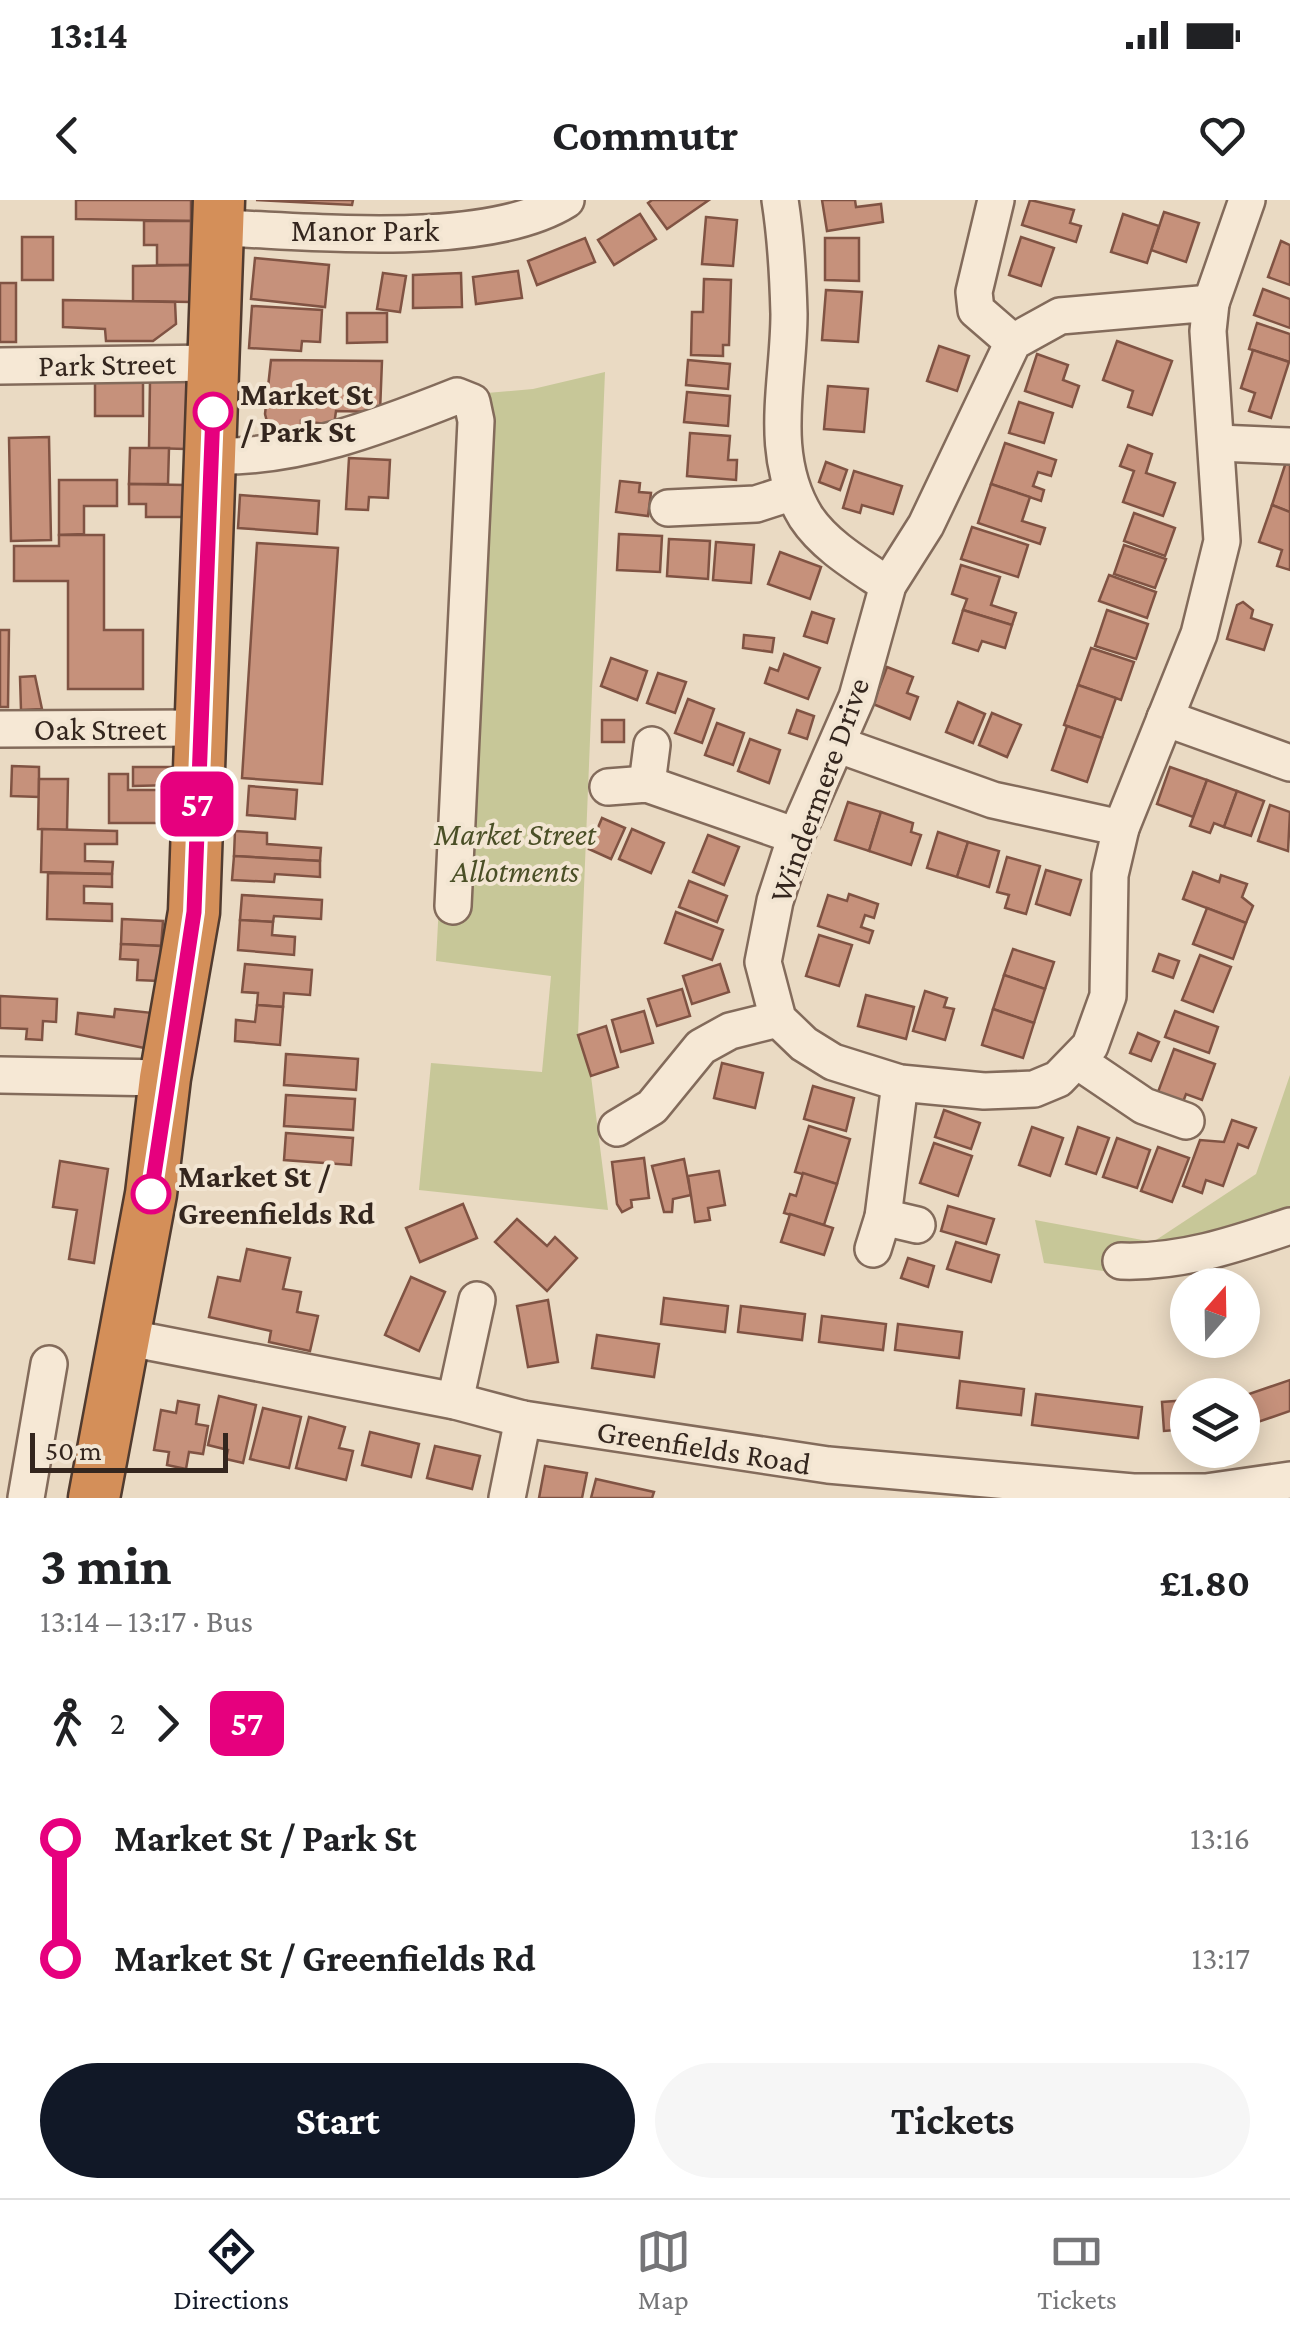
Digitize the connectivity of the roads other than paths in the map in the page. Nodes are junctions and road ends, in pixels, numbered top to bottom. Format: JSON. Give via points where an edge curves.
{"nodes":[{"id":1,"x":566,"y":200,"type":"edge"},
{"id":2,"x":780,"y":200,"type":"edge"},
{"id":3,"x":996,"y":200,"type":"edge"},
{"id":4,"x":1247,"y":200,"type":"edge"},
{"id":5,"x":219,"y":214,"type":"edge"},
{"id":6,"x":384,"y":216,"type":"edge"},
{"id":7,"x":1210,"y":303,"type":"junction"},
{"id":8,"x":1012,"y":342,"type":"junction"},
{"id":9,"x":214,"y":363,"type":"junction"},
{"id":10,"x":0,"y":366,"type":"edge"},
{"id":11,"x":1218,"y":443,"type":"junction"},
{"id":12,"x":1290,"y":446,"type":"edge"},
{"id":13,"x":212,"y":456,"type":"junction"},
{"id":14,"x":793,"y":492,"type":"junction"},
{"id":15,"x":668,"y":508,"type":"dead end"},
{"id":16,"x":888,"y":585,"type":"junction"},
{"id":17,"x":1164,"y":718,"type":"junction"},
{"id":18,"x":199,"y":728,"type":"junction"},
{"id":19,"x":0,"y":729,"type":"edge"},
{"id":20,"x":652,"y":745,"type":"dead end"},
{"id":21,"x":839,"y":745,"type":"junction"},
{"id":22,"x":1290,"y":763,"type":"edge"},
{"id":23,"x":647,"y":784,"type":"junction"},
{"id":24,"x":608,"y":787,"type":"dead end"},
{"id":25,"x":1121,"y":828,"type":"junction"},
{"id":26,"x":796,"y":836,"type":"junction"},
{"id":27,"x":453,"y":906,"type":"dead end"},
{"id":28,"x":778,"y":1019,"type":"junction"},
{"id":29,"x":1079,"y":1062,"type":"junction"},
{"id":30,"x":0,"y":1075,"type":"edge"},
{"id":31,"x":165,"y":1078,"type":"junction"},
{"id":32,"x":900,"y":1084,"type":"junction"},
{"id":33,"x":1186,"y":1121,"type":"dead end"},
{"id":34,"x":617,"y":1128,"type":"dead end"},
{"id":35,"x":1290,"y":1226,"type":"edge"},
{"id":36,"x":891,"y":1230,"type":"dead end"},
{"id":37,"x":1121,"y":1261,"type":"dead end"},
{"id":38,"x":477,"y":1300,"type":"dead end"},
{"id":39,"x":124,"y":1337,"type":"junction"},
{"id":40,"x":49,"y":1364,"type":"dead end"},
{"id":41,"x":455,"y":1401,"type":"junction"},
{"id":42,"x":523,"y":1419,"type":"junction"},
{"id":43,"x":1290,"y":1480,"type":"edge"},
{"id":44,"x":830,"y":1482,"type":"edge"},
{"id":45,"x":105,"y":1496,"type":"edge"},
{"id":46,"x":26,"y":1498,"type":"edge"},
{"id":47,"x":507,"y":1498,"type":"edge"}],
"edges":[{"from":1,"to":6,"type":"street","name":"Manor Park","via":[[497,226]]},
{"from":2,"to":14,"type":"street","via":[[789,318],[781,390]]},
{"from":3,"to":8,"type":"street","via":[[974,292],[976,310]]},
{"from":4,"to":7,"type":"street"},
{"from":5,"to":6,"type":"street","name":"Manor Park"},
{"from":5,"to":9,"type":"highway"},
{"from":7,"to":8,"type":"street","via":[[1060,316]]},
{"from":7,"to":11,"type":"street"},
{"from":8,"to":16,"type":"street","name":"Windermere Drive","via":[[926,525]]},
{"from":9,"to":10,"type":"street","name":"Park Street"},
{"from":9,"to":13,"type":"highway"},
{"from":11,"to":12,"type":"street"},
{"from":11,"to":17,"type":"street","via":[[1222,541],[1199,634]]},
{"from":13,"to":18,"type":"highway"},
{"from":13,"to":27,"type":"street","via":[[293,449],[457,396],[472,402]]},
{"from":14,"to":15,"type":"street","via":[[756,504]]},
{"from":14,"to":16,"type":"street","via":[[829,541]]},
{"from":16,"to":21,"type":"street","name":"Windermere Drive"},
{"from":17,"to":22,"type":"street"},
{"from":17,"to":25,"type":"street"},
{"from":18,"to":19,"type":"street","name":"Oak Street"},
{"from":18,"to":31,"type":"highway","via":[[194,912]]},
{"from":20,"to":23,"type":"street"},
{"from":21,"to":25,"type":"street","via":[[993,800]]},
{"from":21,"to":26,"type":"street","name":"Windermere Drive"},
{"from":23,"to":24,"type":"street"},
{"from":23,"to":26,"type":"street"},
{"from":25,"to":29,"type":"street","via":[[1110,875],[1108,996]]},
{"from":26,"to":28,"type":"street","name":"Windermere Drive","via":[[763,962]]},
{"from":28,"to":32,"type":"street","via":[[834,1062]]},
{"from":28,"to":34,"type":"street","via":[[701,1047],[652,1107]]},
{"from":29,"to":32,"type":"street","via":[[1034,1089]]},
{"from":29,"to":33,"type":"street","via":[[1144,1106]]},
{"from":30,"to":31,"type":"street"},
{"from":31,"to":39,"type":"highway"},
{"from":32,"to":36,"type":"street"},
{"from":35,"to":37,"type":"street","via":[[1205,1253]]},
{"from":38,"to":41,"type":"street"},
{"from":39,"to":41,"type":"street","name":"Greenfields Road"},
{"from":39,"to":45,"type":"highway"},
{"from":40,"to":46,"type":"street"},
{"from":41,"to":42,"type":"street","name":"Greenfields Road"},
{"from":42,"to":44,"type":"street","name":"Greenfields Road"},
{"from":42,"to":47,"type":"street"},
{"from":43,"to":44,"type":"street","name":"Greenfields Road","via":[[1206,1492]]}]}
